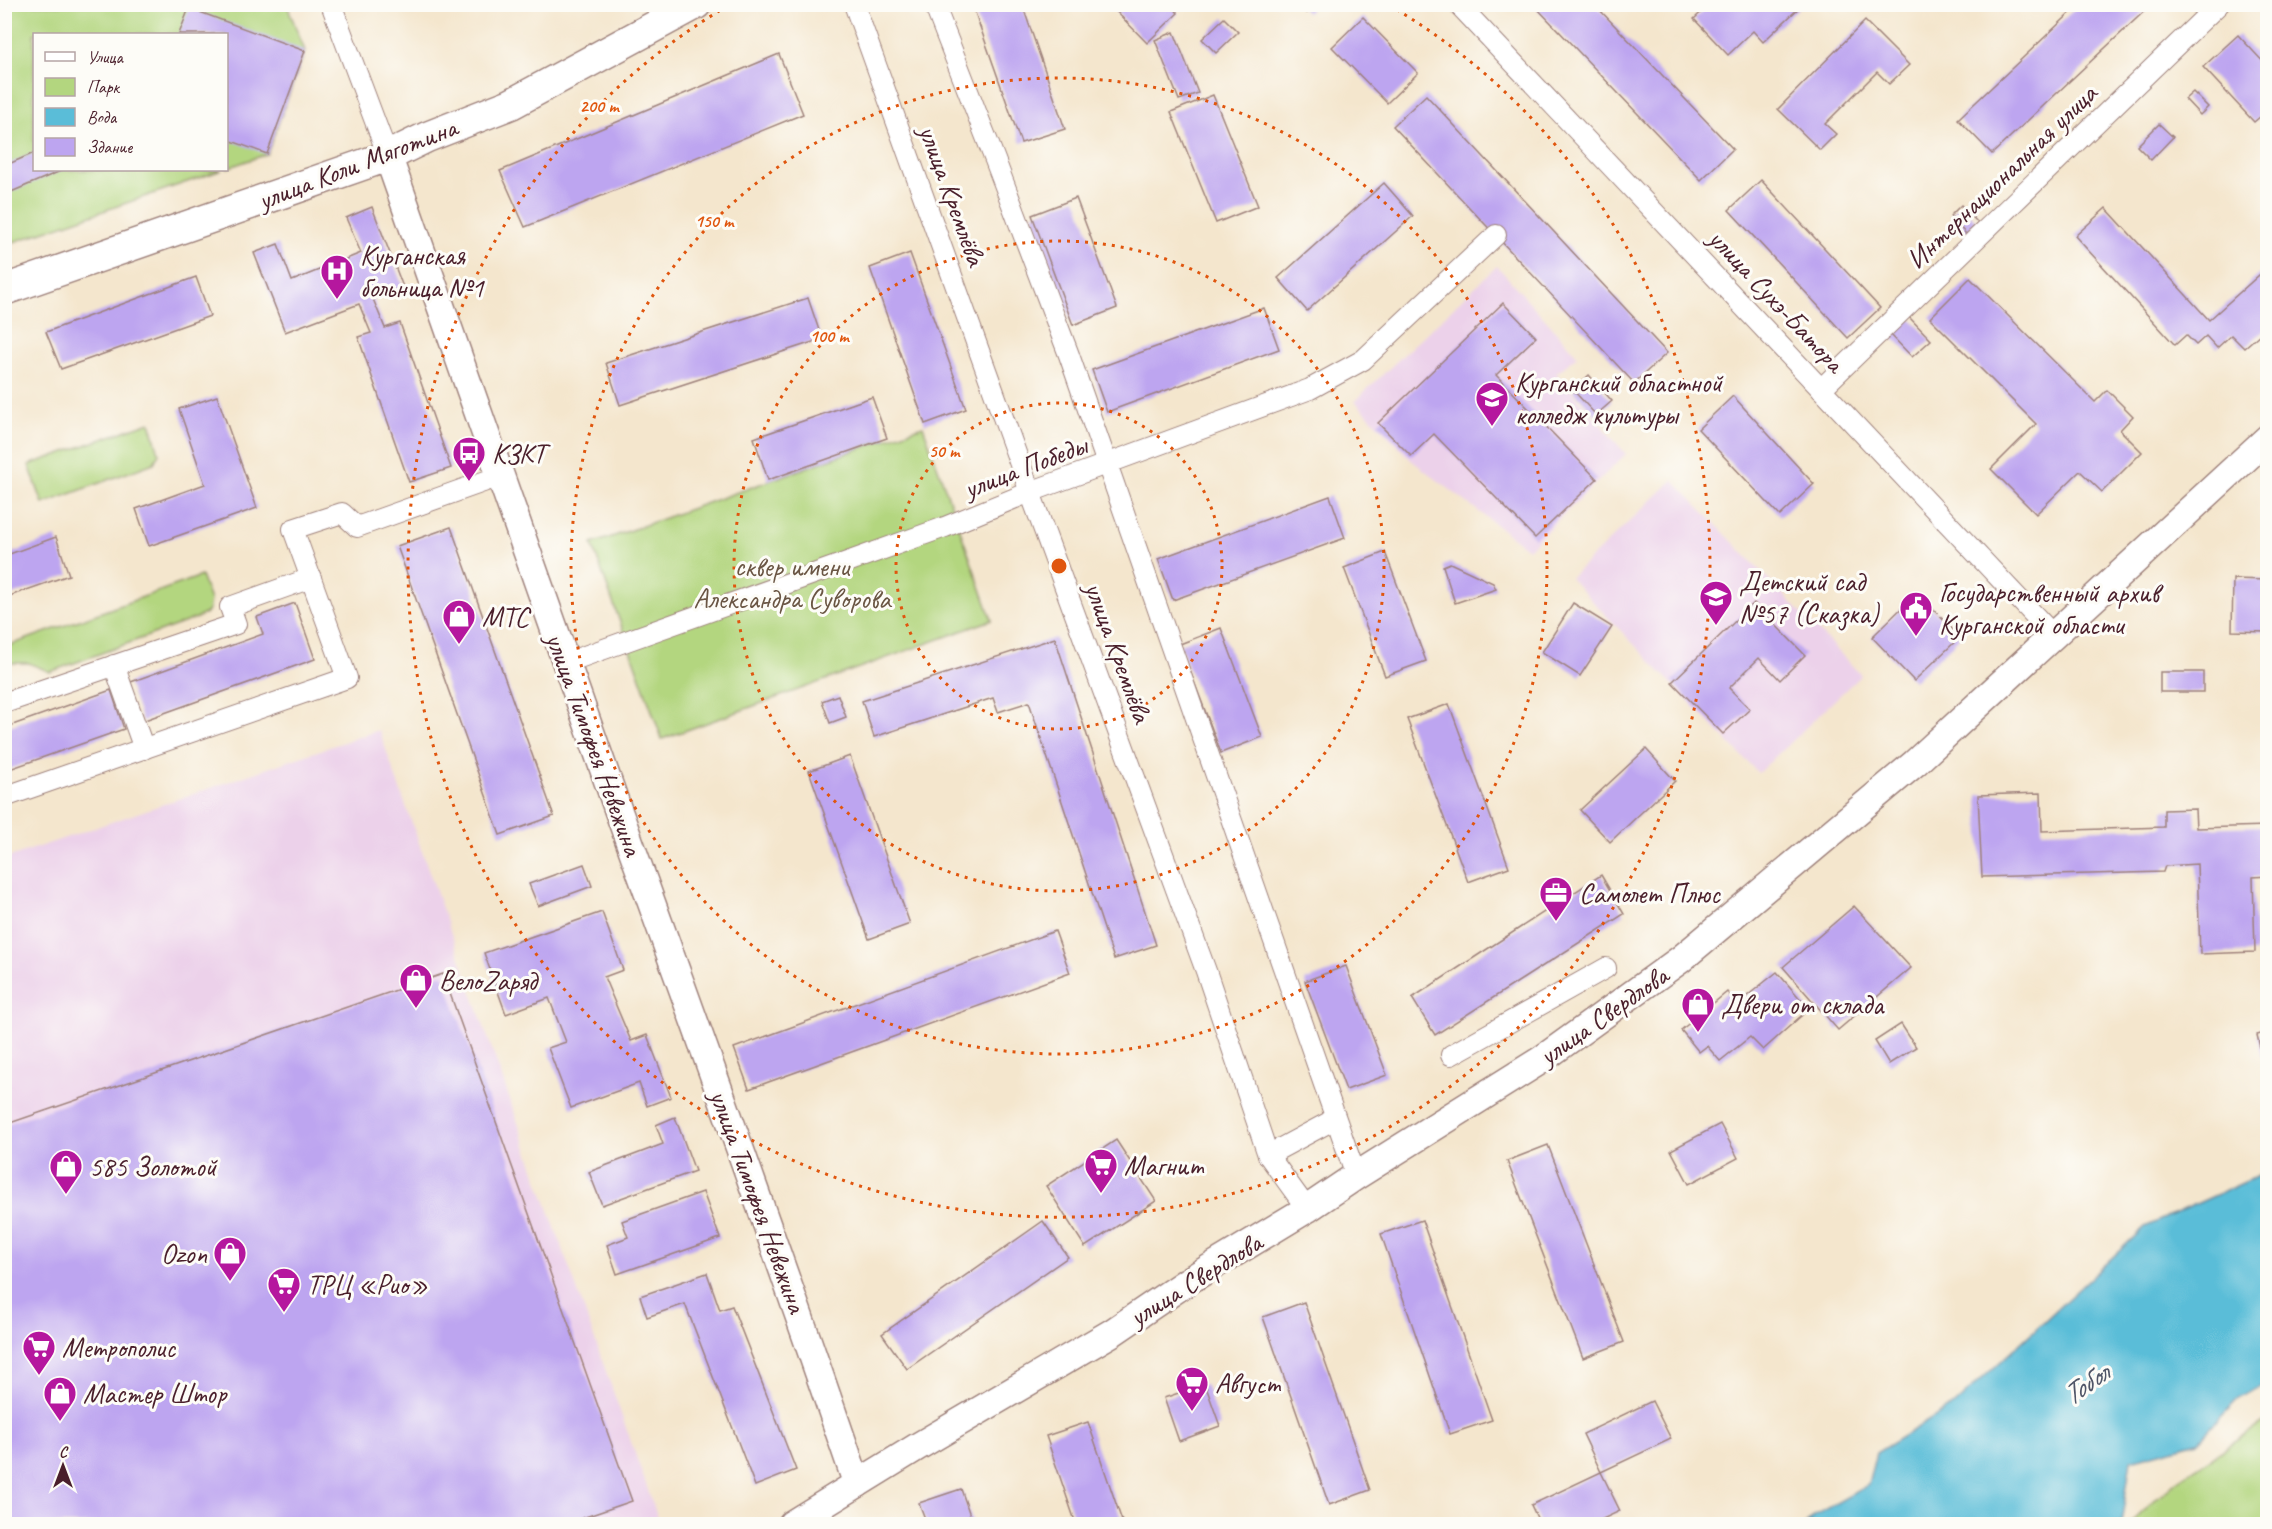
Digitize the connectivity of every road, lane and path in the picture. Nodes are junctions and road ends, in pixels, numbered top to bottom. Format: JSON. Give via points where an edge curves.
{"nodes":[{"id":1,"x":331,"y":4,"type":"edge"},
{"id":2,"x":696,"y":4,"type":"edge"},
{"id":3,"x":854,"y":4,"type":"edge"},
{"id":4,"x":934,"y":4,"type":"edge"},
{"id":5,"x":1458,"y":4,"type":"edge"},
{"id":6,"x":2219,"y":4,"type":"edge"},
{"id":7,"x":388,"y":156,"type":"junction"},
{"id":8,"x":1496,"y":235,"type":"dead end"},
{"id":9,"x":4,"y":290,"type":"edge"},
{"id":10,"x":1821,"y":389,"type":"junction"},
{"id":11,"x":2268,"y":438,"type":"edge"},
{"id":12,"x":1107,"y":465,"type":"junction"},
{"id":13,"x":500,"y":476,"type":"junction"},
{"id":14,"x":1029,"y":492,"type":"junction"},
{"id":15,"x":311,"y":578,"type":"junction"},
{"id":16,"x":2054,"y":636,"type":"junction"},
{"id":17,"x":566,"y":663,"type":"junction"},
{"id":18,"x":114,"y":664,"type":"junction"},
{"id":19,"x":4,"y":703,"type":"edge"},
{"id":20,"x":144,"y":748,"type":"junction"},
{"id":21,"x":4,"y":797,"type":"edge"},
{"id":22,"x":1606,"y":968,"type":"dead end"},
{"id":23,"x":1451,"y":1055,"type":"dead end"},
{"id":24,"x":1335,"y":1119,"type":"junction"},
{"id":25,"x":1268,"y":1155,"type":"junction"},
{"id":26,"x":1356,"y":1176,"type":"junction"},
{"id":27,"x":1307,"y":1209,"type":"junction"},
{"id":28,"x":857,"y":1484,"type":"junction"},
{"id":29,"x":792,"y":1524,"type":"edge"}],
"edges":[{"from":1,"to":7,"type":"street","name":"улица Тимофея Невежина"},
{"from":2,"to":7,"type":"main road","name":"улица Коли Мяготина","via":[[511,104]]},
{"from":3,"to":14,"type":"street","name":"улица Кремлёва"},
{"from":4,"to":12,"type":"street","name":"улица Кремлёва","via":[[1069,355]]},
{"from":5,"to":10,"type":"street","name":"улица Сухэ-Батора"},
{"from":6,"to":10,"type":"street","name":"Интернациональная улица"},
{"from":7,"to":9,"type":"main road","name":"улица Коли Мяготина"},
{"from":7,"to":13,"type":"main road","name":"улица Тимофея Невежина"},
{"from":8,"to":12,"type":"street","name":"улица Победы","via":[[1363,360],[1310,389]]},
{"from":10,"to":16,"type":"street","name":"улица Сухэ-Батора"},
{"from":11,"to":16,"type":"main road","name":"улица Свердлова"},
{"from":12,"to":14,"type":"street","name":"улица Победы"},
{"from":12,"to":24,"type":"street","name":"улица Кремлёва"},
{"from":13,"to":15,"type":"street","via":[[357,527],[342,513],[293,529]]},
{"from":13,"to":17,"type":"main road","name":"улица Тимофея Невежина"},
{"from":14,"to":17,"type":"street","name":"улица Победы"},
{"from":14,"to":25,"type":"street","name":"улица Кремлёва","via":[[1206,971]]},
{"from":15,"to":18,"type":"street","via":[[230,607],[236,624]]},
{"from":15,"to":20,"type":"street","via":[[347,678]]},
{"from":16,"to":26,"type":"main road","name":"улица Свердлова","via":[[1915,763],[1682,959],[1540,1060]]},
{"from":17,"to":28,"type":"main road","name":"улица Тимофея Невежина"},
{"from":18,"to":19,"type":"street"},
{"from":18,"to":20,"type":"street"},
{"from":20,"to":21,"type":"street"},
{"from":22,"to":23,"type":"street"},
{"from":24,"to":25,"type":"street"},
{"from":24,"to":26,"type":"street","name":"улица Кремлёва"},
{"from":25,"to":27,"type":"street","name":"улица Кремлёва"},
{"from":26,"to":27,"type":"main road","name":"улица Свердлова"},
{"from":27,"to":28,"type":"main road","name":"улица Свердлова","via":[[1113,1332]]},
{"from":28,"to":29,"type":"main road","name":"улица Свердлова"}]}
